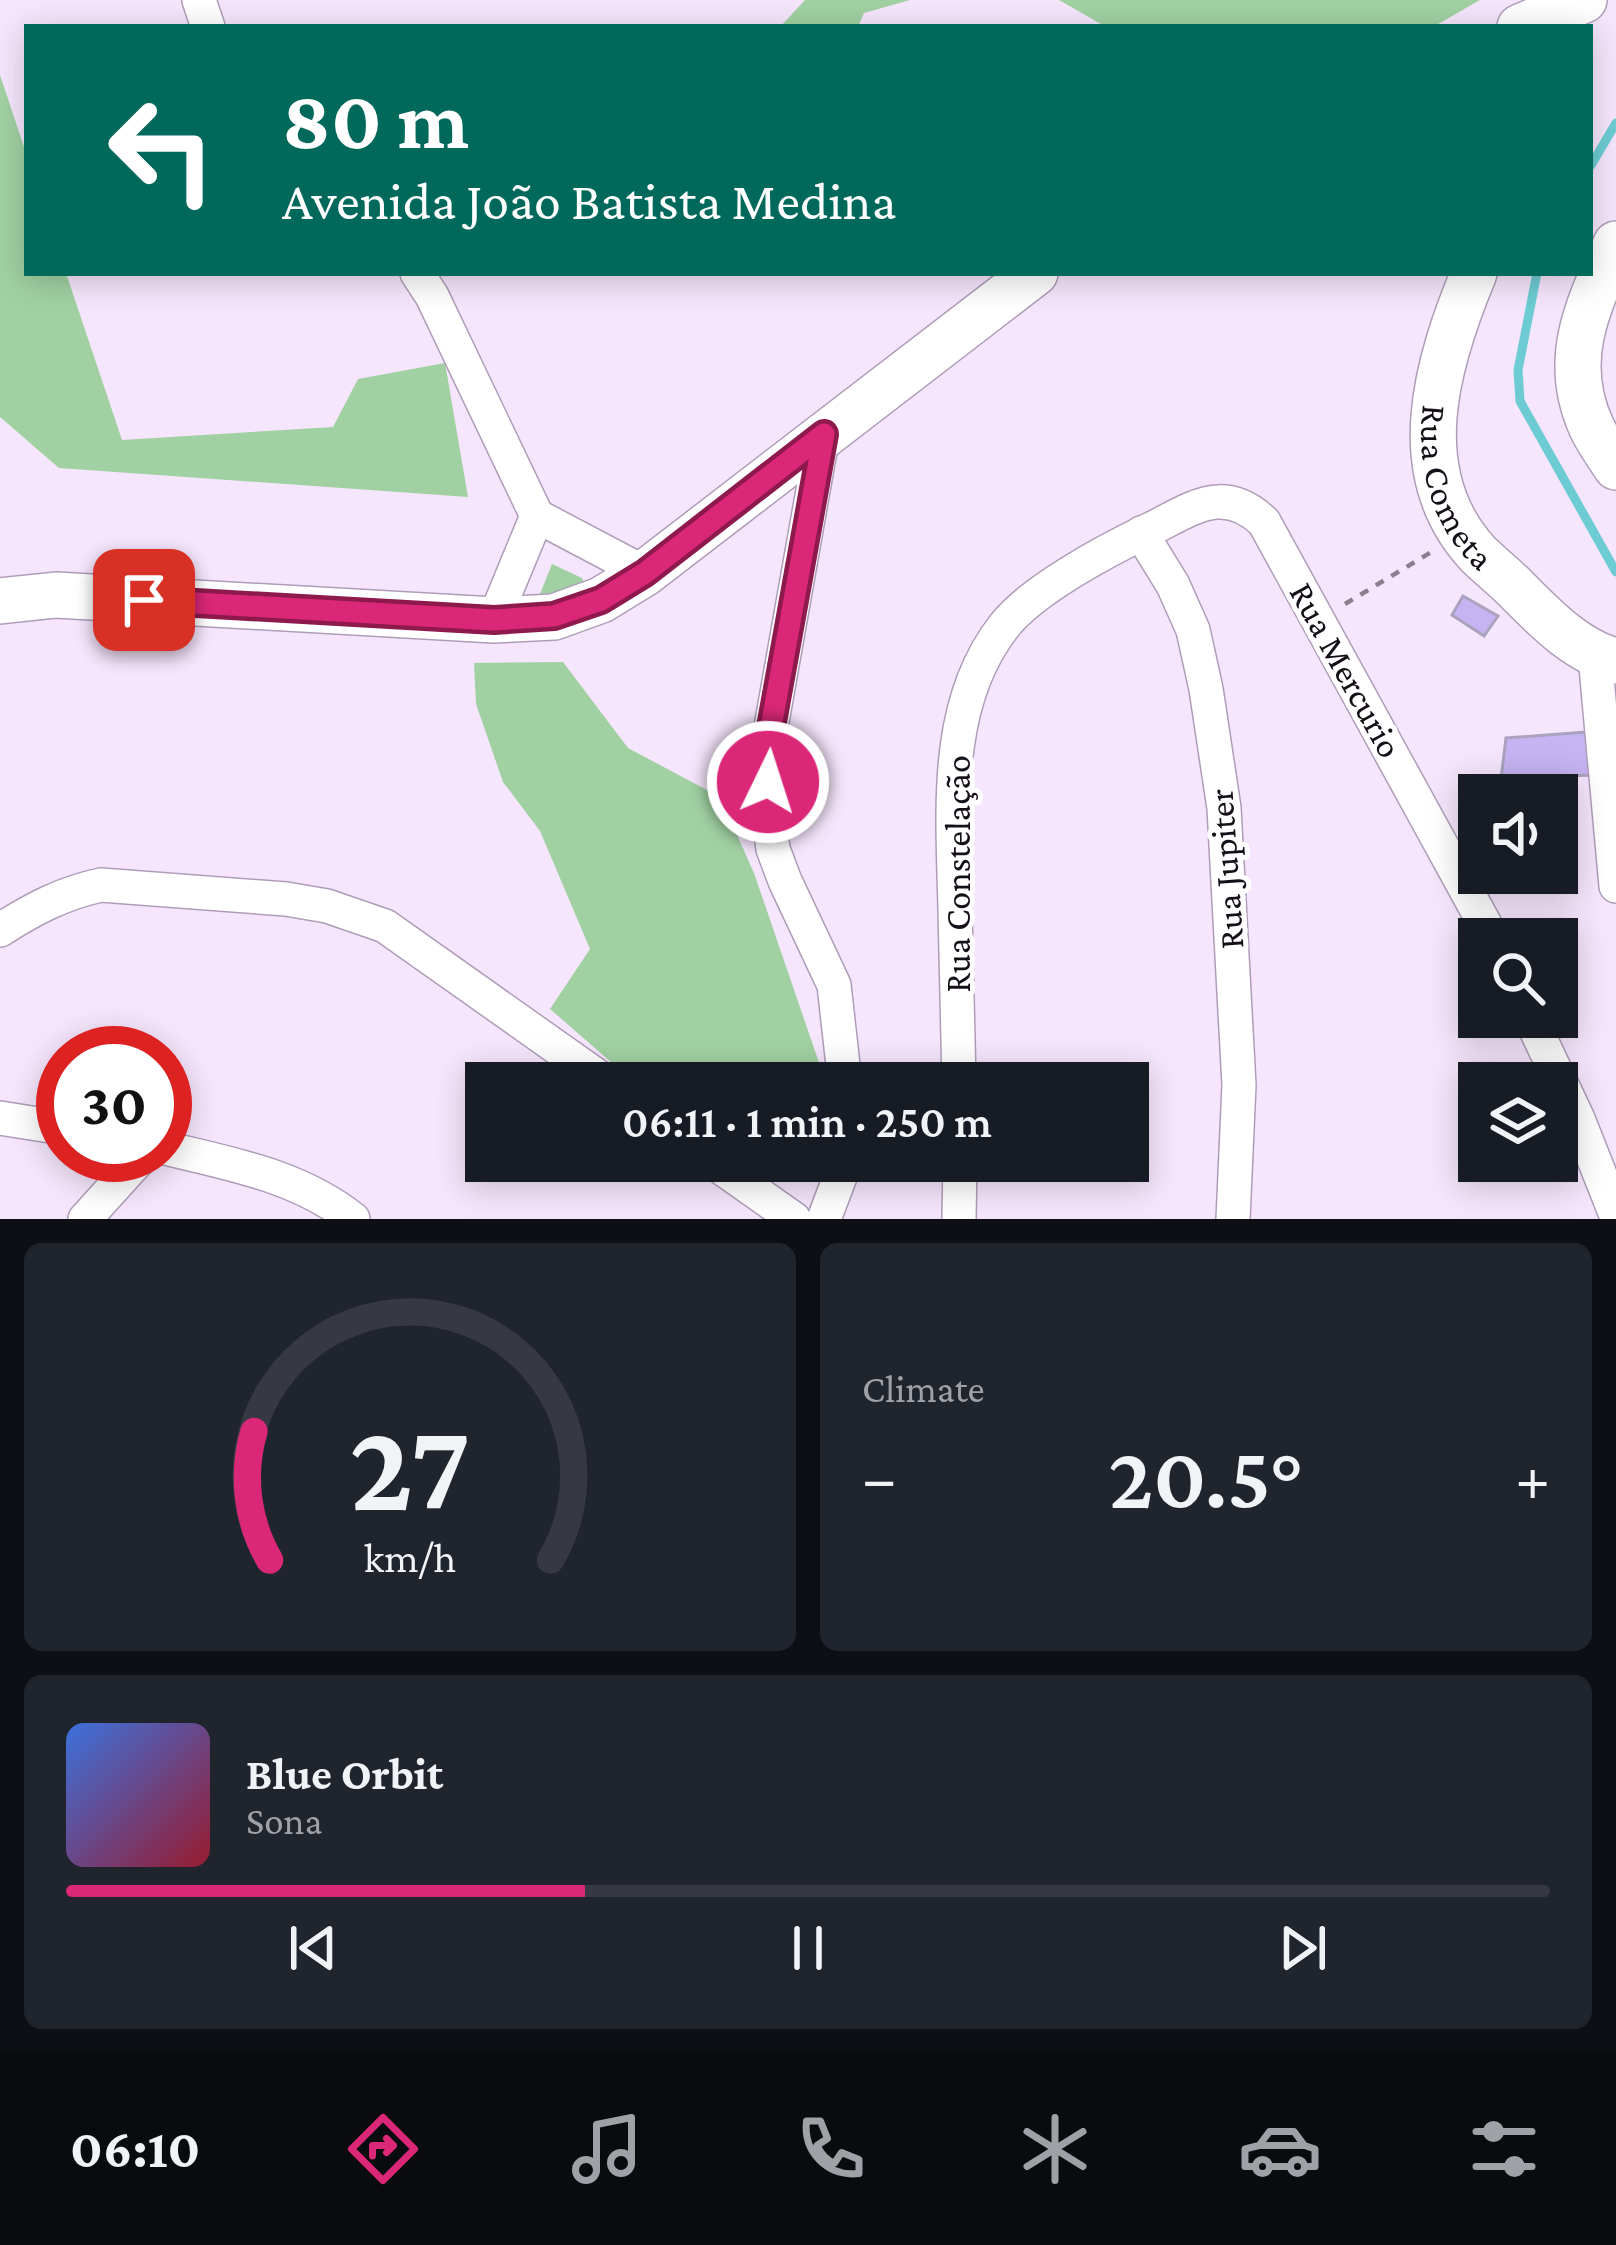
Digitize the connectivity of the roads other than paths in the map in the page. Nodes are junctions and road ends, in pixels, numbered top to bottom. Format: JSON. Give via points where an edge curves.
{"nodes":[{"id":1,"x":1584,"y":0,"type":"edge"},
{"id":2,"x":1610,"y":0,"type":"edge"},
{"id":3,"x":1527,"y":24,"type":"edge"},
{"id":4,"x":1593,"y":26,"type":"edge"},
{"id":5,"x":1616,"y":244,"type":"edge"},
{"id":6,"x":419,"y":276,"type":"edge"},
{"id":7,"x":1030,"y":276,"type":"edge"},
{"id":8,"x":1473,"y":276,"type":"edge"},
{"id":9,"x":824,"y":434,"type":"junction"},
{"id":10,"x":1616,"y":467,"type":"edge"},
{"id":11,"x":537,"y":516,"type":"junction"},
{"id":12,"x":1141,"y":533,"type":"junction"},
{"id":13,"x":645,"y":573,"type":"junction"},
{"id":14,"x":0,"y":601,"type":"edge"},
{"id":15,"x":494,"y":620,"type":"junction"},
{"id":16,"x":1606,"y":658,"type":"edge"},
{"id":17,"x":1610,"y":731,"type":"edge"},
{"id":18,"x":1616,"y":886,"type":"edge"},
{"id":19,"x":1481,"y":918,"type":"edge"},
{"id":20,"x":0,"y":930,"type":"edge"},
{"id":21,"x":1540,"y":1038,"type":"edge"},
{"id":22,"x":577,"y":1062,"type":"edge"},
{"id":23,"x":843,"y":1062,"type":"edge"},
{"id":24,"x":959,"y":1062,"type":"edge"},
{"id":25,"x":0,"y":1118,"type":"edge"},
{"id":26,"x":36,"y":1124,"type":"edge"},
{"id":27,"x":192,"y":1154,"type":"edge"},
{"id":28,"x":119,"y":1182,"type":"edge"},
{"id":29,"x":742,"y":1182,"type":"edge"},
{"id":30,"x":838,"y":1182,"type":"edge"},
{"id":31,"x":959,"y":1182,"type":"edge"},
{"id":32,"x":1616,"y":1215,"type":"edge"},
{"id":33,"x":85,"y":1219,"type":"edge"},
{"id":34,"x":353,"y":1219,"type":"edge"},
{"id":35,"x":794,"y":1219,"type":"edge"},
{"id":36,"x":824,"y":1219,"type":"edge"},
{"id":37,"x":958,"y":1219,"type":"edge"},
{"id":38,"x":1233,"y":1219,"type":"edge"}],
"edges":[{"from":1,"to":3,"type":"main road"},
{"from":2,"to":4,"type":"main road"},
{"from":5,"to":10,"type":"main road","via":[[1585,317],[1578,385]]},
{"from":6,"to":11,"type":"street"},
{"from":7,"to":9,"type":"main road"},
{"from":8,"to":16,"type":"main road","name":"Rua Cometa","via":[[1437,383],[1441,490],[1477,552],[1544,617]]},
{"from":9,"to":13,"type":"main road"},
{"from":9,"to":23,"type":"street","via":[[768,744],[769,819],[784,881],[834,985]]},
{"from":11,"to":13,"type":"street"},
{"from":11,"to":15,"type":"street"},
{"from":12,"to":19,"type":"street","name":"Rua Mercurio","via":[[1206,502],[1230,500],[1264,522]]},
{"from":12,"to":24,"type":"street","name":"Rua Constelação","via":[[1040,592],[979,663],[961,723],[953,799]]},
{"from":12,"to":38,"type":"street","name":"Rua Jupiter","via":[[1192,630],[1224,808],[1239,1085]]},
{"from":13,"to":15,"type":"main road","via":[[554,616]]},
{"from":14,"to":15,"type":"main road","via":[[56,595]]},
{"from":16,"to":17,"type":"street","name":"Rua Cometa"},
{"from":17,"to":18,"type":"street","name":"Rua Cometa"},
{"from":20,"to":22,"type":"street","via":[[47,901],[101,885],[327,906],[385,926]]},
{"from":21,"to":32,"type":"street"},
{"from":25,"to":26,"type":"street"},
{"from":27,"to":34,"type":"street","via":[[292,1183]]},
{"from":28,"to":33,"type":"street"},
{"from":29,"to":35,"type":"street"},
{"from":30,"to":36,"type":"street"},
{"from":31,"to":37,"type":"street"}]}
